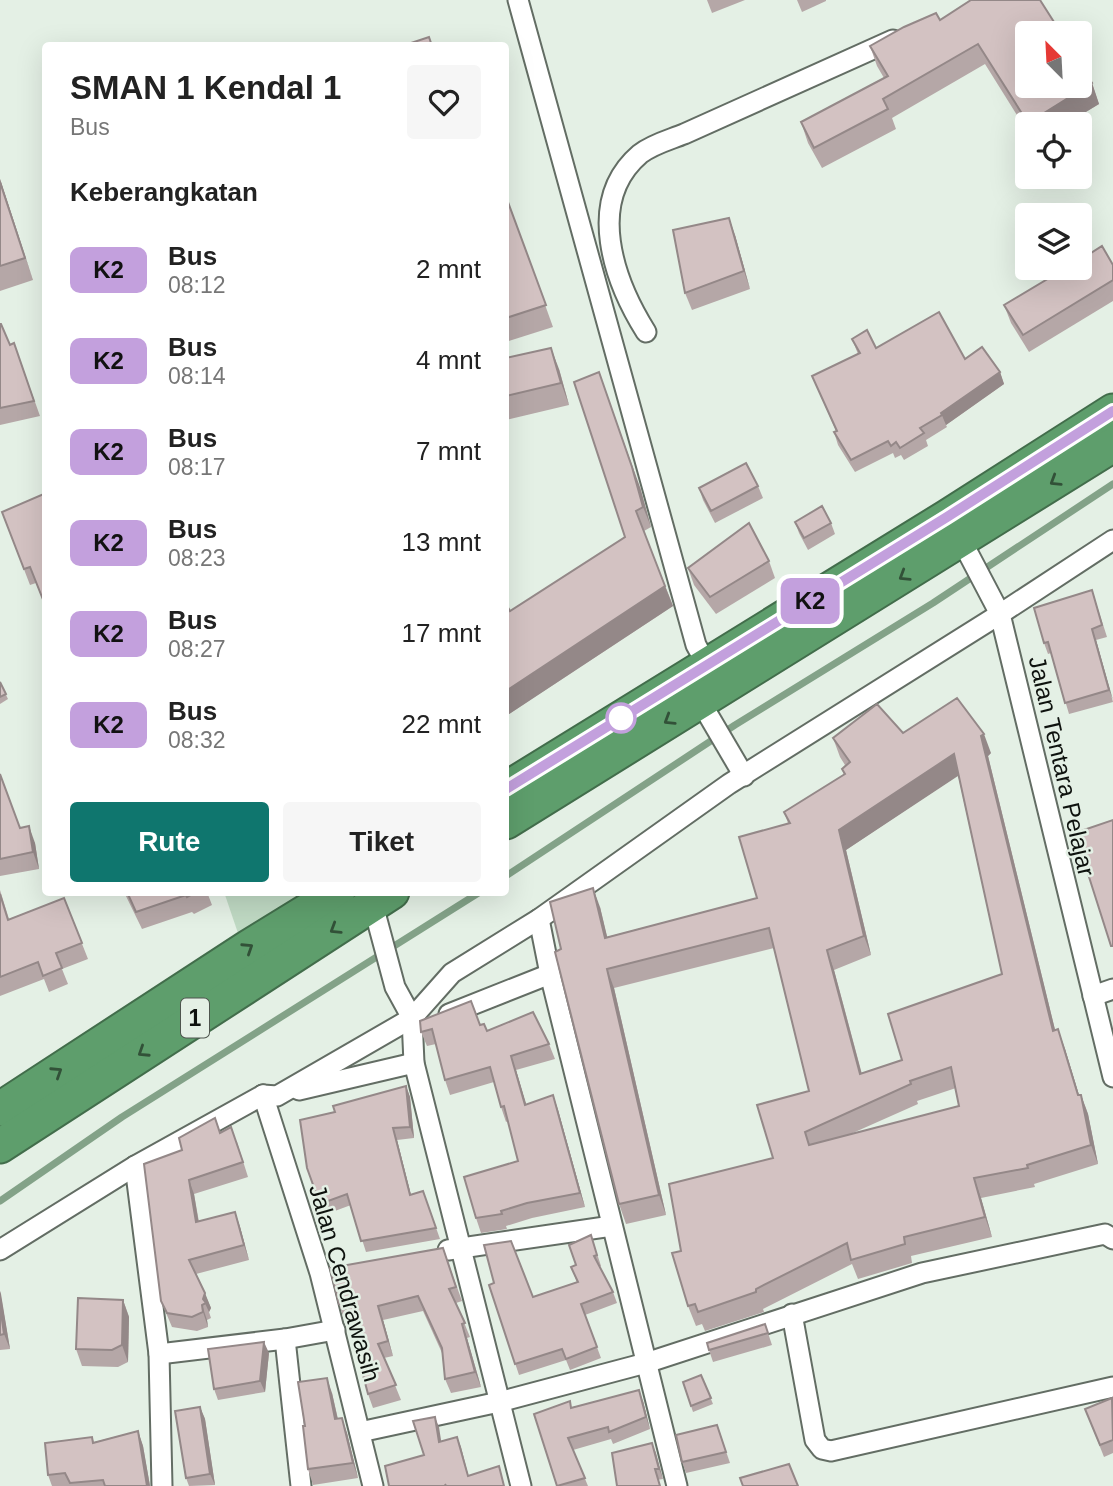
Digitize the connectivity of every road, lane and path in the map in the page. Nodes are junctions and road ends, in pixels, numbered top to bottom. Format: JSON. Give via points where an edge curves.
{"nodes":[{"id":1,"x":518,"y":0,"type":"edge"},
{"id":2,"x":909,"y":33,"type":"edge"},
{"id":3,"x":646,"y":332,"type":"dead end"},
{"id":4,"x":1113,"y":411,"type":"edge"},
{"id":5,"x":1113,"y":445,"type":"edge"},
{"id":6,"x":961,"y":540,"type":"junction"},
{"id":7,"x":1113,"y":540,"type":"edge"},
{"id":8,"x":998,"y":608,"type":"junction"},
{"id":9,"x":707,"y":665,"type":"junction"},
{"id":10,"x":708,"y":714,"type":"junction"},
{"id":11,"x":741,"y":770,"type":"junction"},
{"id":12,"x":509,"y":787,"type":"edge"},
{"id":13,"x":509,"y":820,"type":"edge"},
{"id":14,"x":332,"y":896,"type":"edge"},
{"id":15,"x":383,"y":899,"type":"edge"},
{"id":16,"x":539,"y":919,"type":"junction"},
{"id":17,"x":550,"y":974,"type":"junction"},
{"id":18,"x":1113,"y":989,"type":"edge"},
{"id":19,"x":1093,"y":996,"type":"junction"},
{"id":20,"x":412,"y":1023,"type":"junction"},
{"id":21,"x":414,"y":1063,"type":"junction"},
{"id":22,"x":1113,"y":1077,"type":"edge"},
{"id":23,"x":270,"y":1095,"type":"junction"},
{"id":24,"x":0,"y":1109,"type":"edge"},
{"id":25,"x":0,"y":1146,"type":"edge"},
{"id":26,"x":135,"y":1166,"type":"junction"},
{"id":27,"x":612,"y":1226,"type":"junction"},
{"id":28,"x":1113,"y":1239,"type":"edge"},
{"id":29,"x":460,"y":1248,"type":"junction"},
{"id":30,"x":0,"y":1250,"type":"edge"},
{"id":31,"x":435,"y":1252,"type":"edge"},
{"id":32,"x":792,"y":1314,"type":"junction"},
{"id":33,"x":335,"y":1330,"type":"junction"},
{"id":34,"x":285,"y":1339,"type":"junction"},
{"id":35,"x":159,"y":1354,"type":"junction"},
{"id":36,"x":646,"y":1363,"type":"junction"},
{"id":37,"x":1113,"y":1387,"type":"edge"},
{"id":38,"x":499,"y":1402,"type":"junction"},
{"id":39,"x":360,"y":1432,"type":"junction"},
{"id":40,"x":162,"y":1486,"type":"edge"},
{"id":41,"x":301,"y":1486,"type":"edge"},
{"id":42,"x":373,"y":1486,"type":"edge"},
{"id":43,"x":521,"y":1486,"type":"edge"},
{"id":44,"x":677,"y":1486,"type":"edge"}],
"edges":[{"from":1,"to":9,"type":"street","via":[[696,645]]},
{"from":2,"to":3,"type":"street","via":[[657,144],[625,170],[612,194],[611,250],[633,312]]},
{"from":4,"to":6,"type":"highway"},
{"from":5,"to":6,"type":"highway","one_way":true},
{"from":6,"to":8,"type":"street","name":"Jalan Tentara Pelajar"},
{"from":6,"to":9,"type":"highway"},
{"from":6,"to":10,"type":"highway","one_way":true},
{"from":7,"to":8,"type":"street"},
{"from":8,"to":11,"type":"street"},
{"from":8,"to":19,"type":"street","name":"Jalan Tentara Pelajar"},
{"from":9,"to":12,"type":"highway"},
{"from":10,"to":11,"type":"street"},
{"from":10,"to":13,"type":"highway","one_way":true},
{"from":11,"to":16,"type":"street"},
{"from":24,"to":14,"type":"highway","number":"1","one_way":true},
{"from":15,"to":20,"type":"street","via":[[384,945],[395,987]]},
{"from":15,"to":25,"type":"highway","number":"1","one_way":true},
{"from":16,"to":17,"type":"street"},
{"from":16,"to":20,"type":"street","via":[[452,973]]},
{"from":17,"to":20,"type":"street"},
{"from":17,"to":27,"type":"street"},
{"from":18,"to":19,"type":"street"},
{"from":19,"to":22,"type":"street","name":"Jalan Tentara Pelajar"},
{"from":20,"to":21,"type":"street"},
{"from":20,"to":23,"type":"street"},
{"from":21,"to":23,"type":"street"},
{"from":21,"to":29,"type":"street"},
{"from":23,"to":26,"type":"street"},
{"from":23,"to":33,"type":"street","name":"Jalan Cendrawasih","via":[[326,1272]]},
{"from":26,"to":30,"type":"street"},
{"from":26,"to":35,"type":"street"},
{"from":27,"to":29,"type":"street"},
{"from":27,"to":36,"type":"street"},
{"from":28,"to":32,"type":"street","via":[[1105,1234],[922,1273]]},
{"from":29,"to":31,"type":"street"},
{"from":29,"to":38,"type":"street"},
{"from":32,"to":36,"type":"street"},
{"from":32,"to":37,"type":"street","via":[[815,1440],[822,1449],[831,1451]]},
{"from":33,"to":34,"type":"street"},
{"from":33,"to":39,"type":"street","name":"Jalan Cendrawasih"},
{"from":34,"to":35,"type":"street"},
{"from":34,"to":41,"type":"street"},
{"from":35,"to":40,"type":"street"},
{"from":36,"to":38,"type":"street"},
{"from":36,"to":44,"type":"street"},
{"from":38,"to":39,"type":"street"},
{"from":38,"to":43,"type":"street"},
{"from":39,"to":42,"type":"street","name":"Jalan Cendrawasih"}]}
